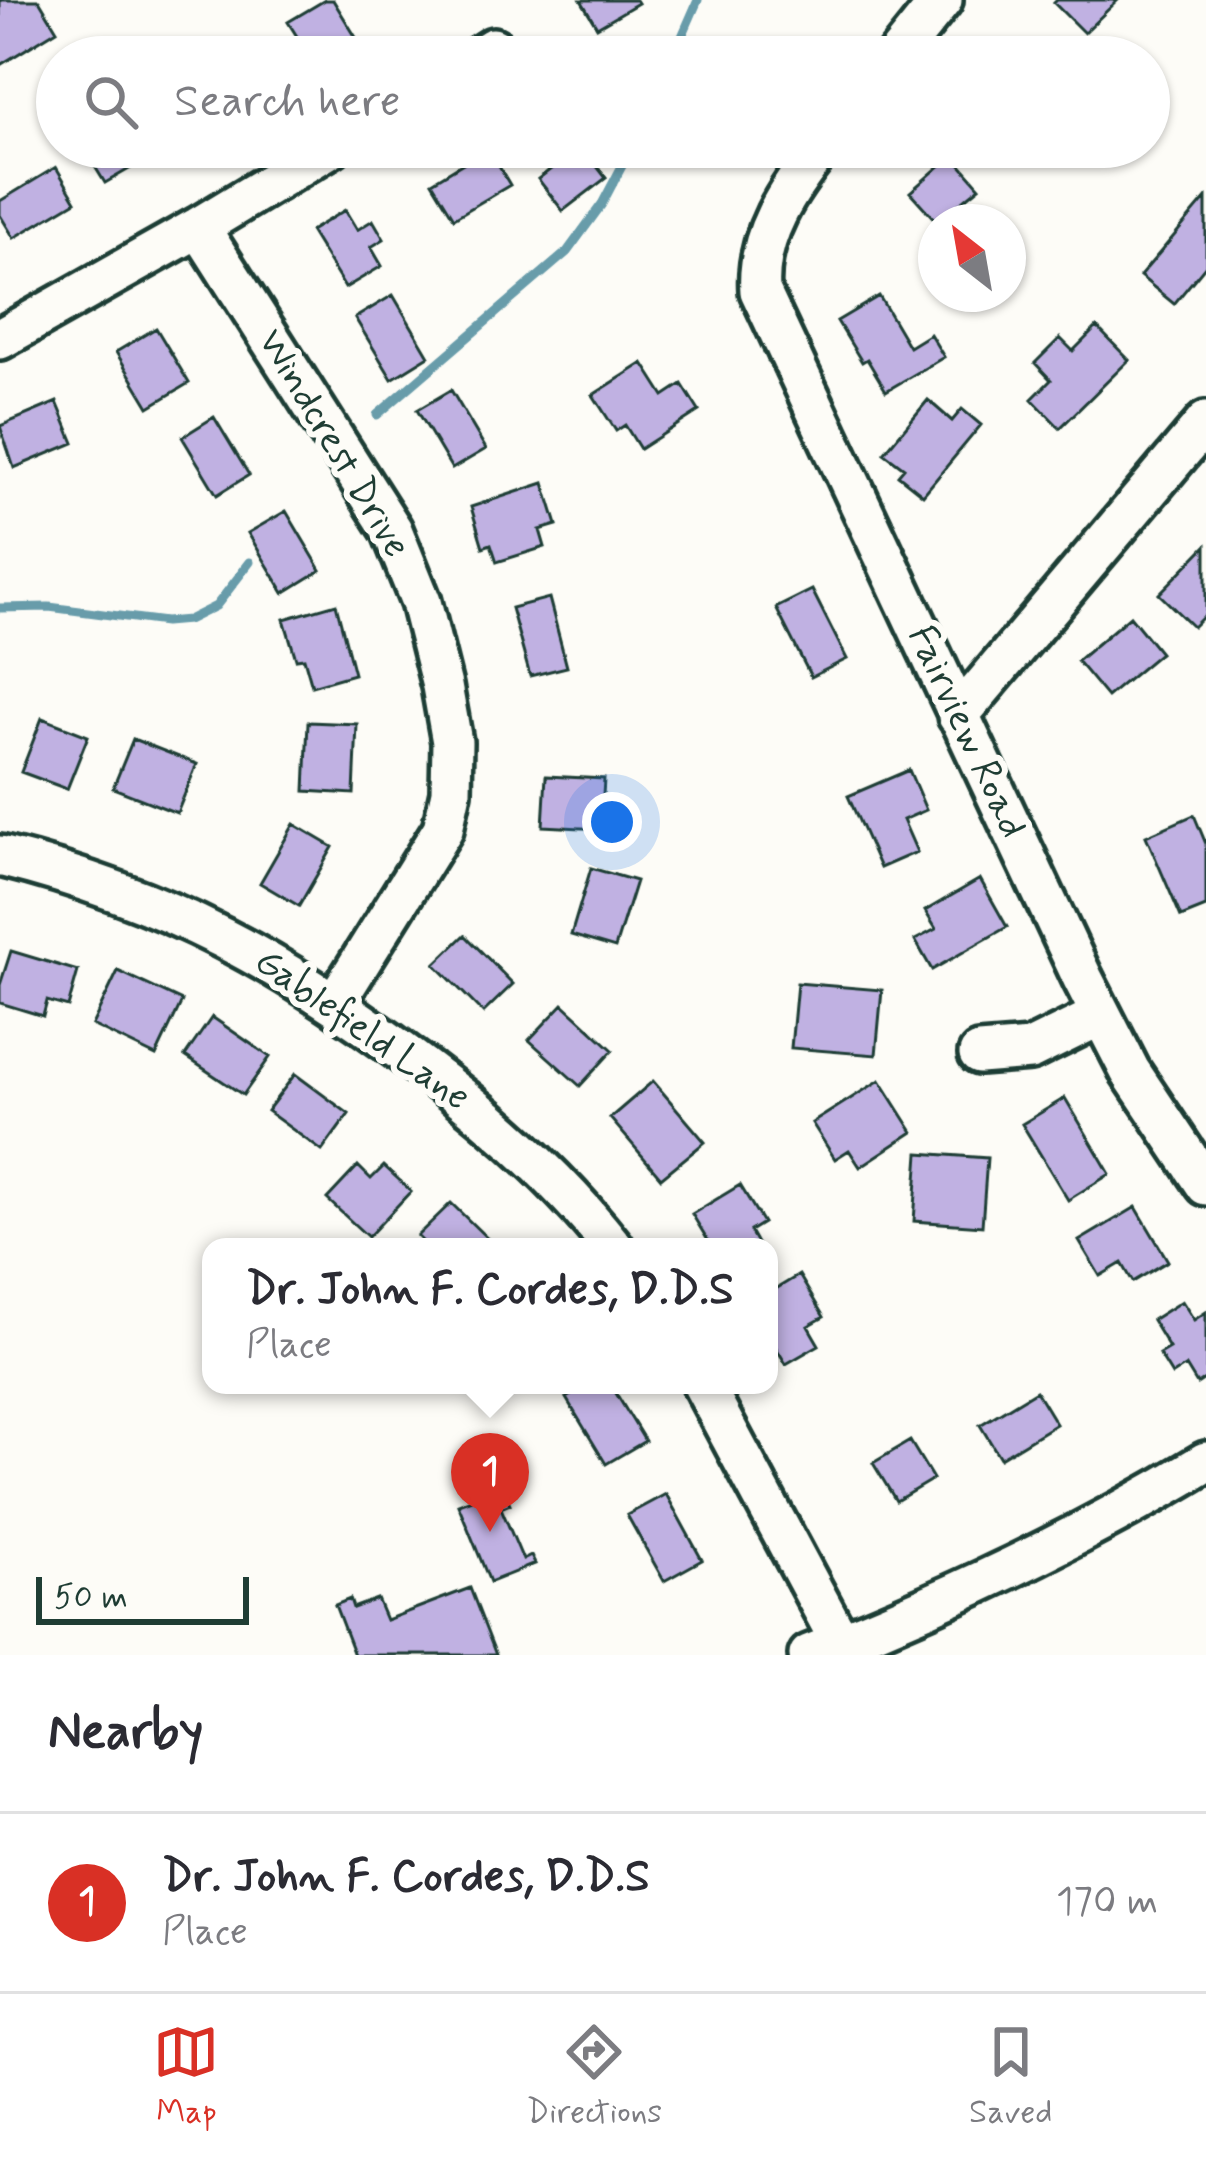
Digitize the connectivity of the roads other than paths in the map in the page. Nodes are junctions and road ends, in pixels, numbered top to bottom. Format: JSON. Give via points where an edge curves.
{"nodes":[{"id":1,"x":943,"y":0,"type":"edge"},
{"id":2,"x":913,"y":36,"type":"edge"},
{"id":3,"x":296,"y":168,"type":"edge"},
{"id":4,"x":807,"y":168,"type":"edge"},
{"id":5,"x":199,"y":227,"type":"junction"},
{"id":6,"x":0,"y":339,"type":"edge"},
{"id":7,"x":1206,"y":422,"type":"edge"},
{"id":8,"x":958,"y":716,"type":"junction"},
{"id":9,"x":0,"y":856,"type":"edge"},
{"id":10,"x":336,"y":1001,"type":"junction"},
{"id":11,"x":1101,"y":1015,"type":"junction"},
{"id":12,"x":979,"y":1054,"type":"dead end"},
{"id":13,"x":1206,"y":1185,"type":"edge"},
{"id":14,"x":605,"y":1238,"type":"edge"},
{"id":15,"x":707,"y":1394,"type":"edge"},
{"id":16,"x":1206,"y":1462,"type":"edge"},
{"id":17,"x":825,"y":1649,"type":"edge"}],
"edges":[{"from":1,"to":2,"type":"street"},
{"from":3,"to":5,"type":"street"},
{"from":4,"to":8,"type":"street","name":"Fairview Road","via":[[775,215],[758,264],[760,291]]},
{"from":5,"to":6,"type":"street"},
{"from":5,"to":10,"type":"street","name":"Windcrest Drive","via":[[392,530],[421,602],[452,742],[443,830]]},
{"from":7,"to":8,"type":"street"},
{"from":8,"to":11,"type":"street","name":"Fairview Road"},
{"from":9,"to":10,"type":"street","name":"Gablefield Lane","via":[[154,905]]},
{"from":10,"to":14,"type":"street","name":"Gablefield Lane","via":[[478,1108]]},
{"from":11,"to":12,"type":"street","via":[[1030,1050]]},
{"from":11,"to":13,"type":"street","name":"Fairview Road"},
{"from":15,"to":17,"type":"street"},
{"from":16,"to":17,"type":"street","via":[[1034,1559]]}]}
